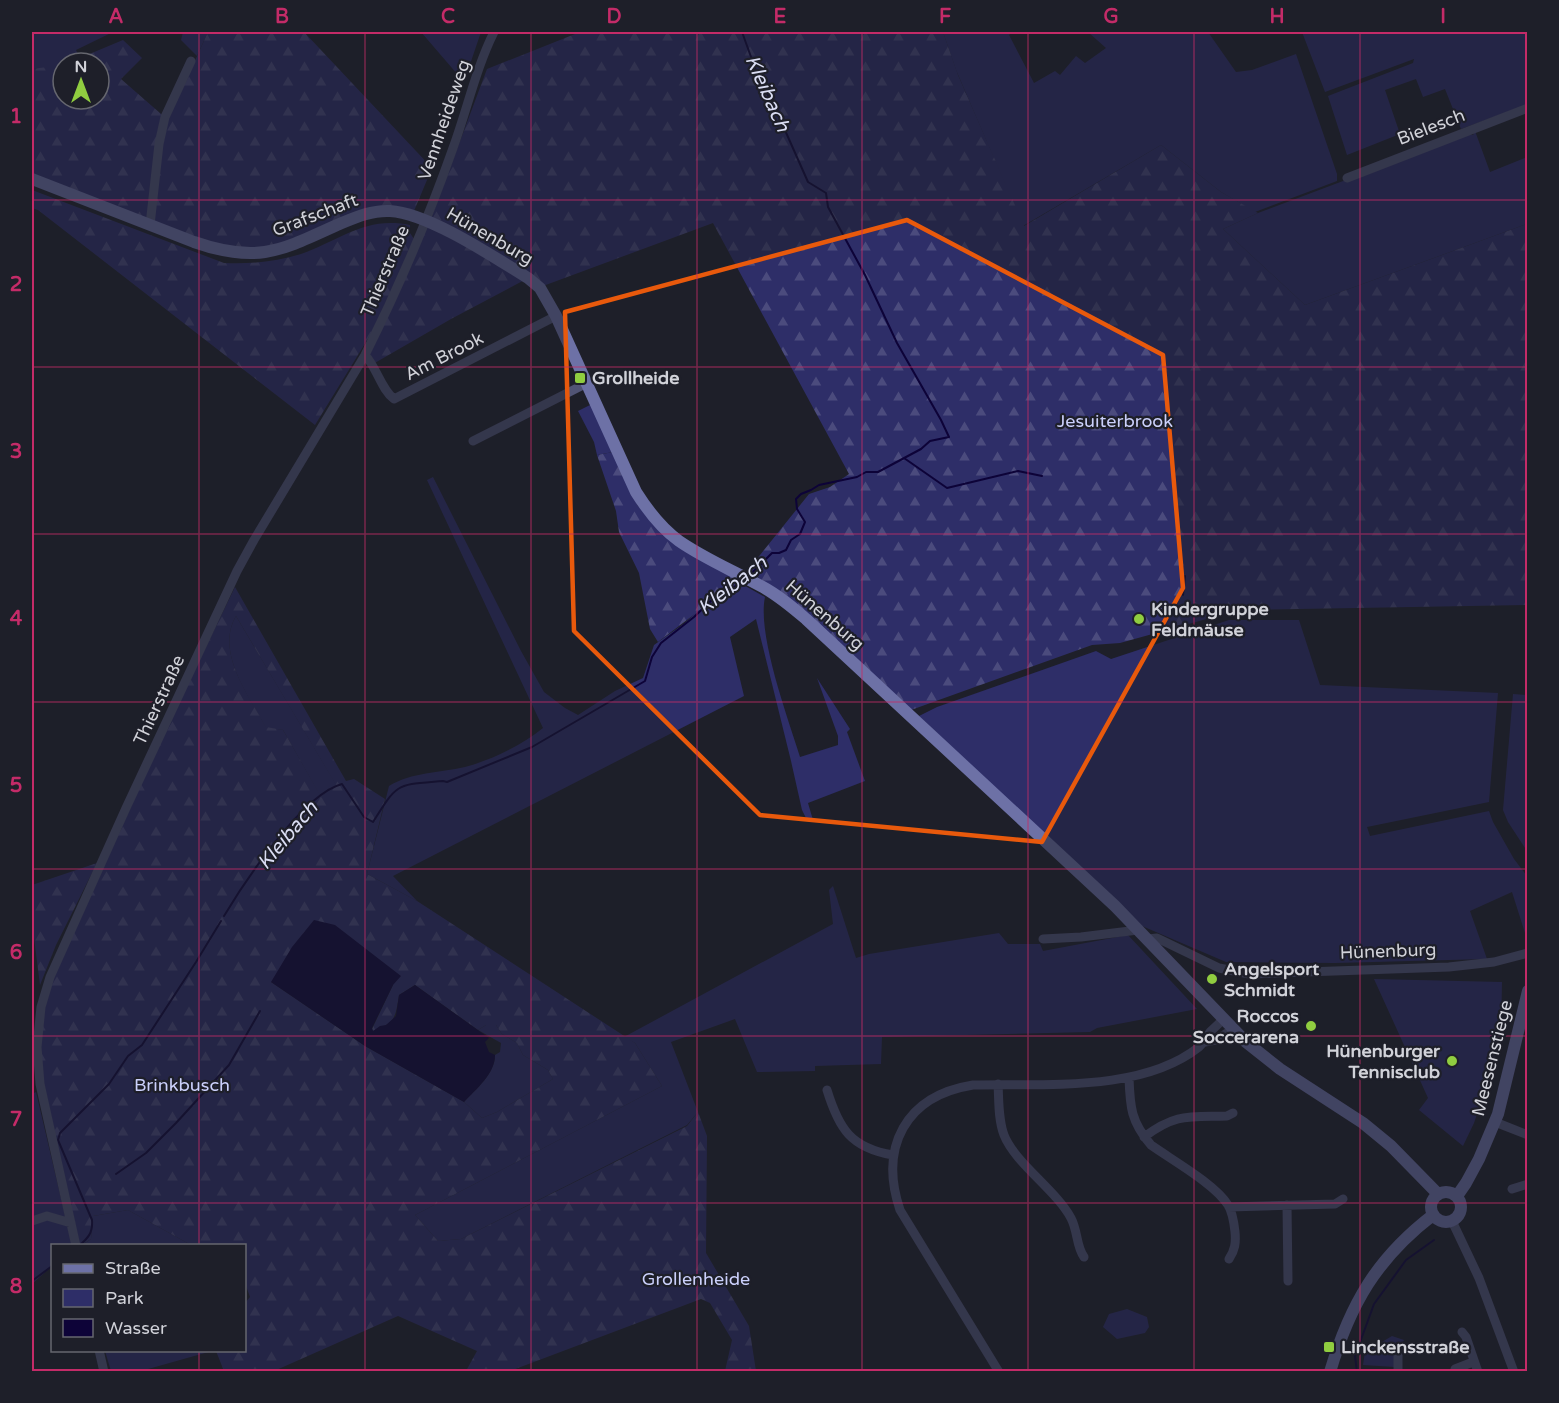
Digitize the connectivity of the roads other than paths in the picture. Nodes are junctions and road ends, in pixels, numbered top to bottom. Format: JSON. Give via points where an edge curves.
{"nodes":[{"id":1,"x":495,"y":32,"type":"edge"},
{"id":2,"x":191,"y":61,"type":"dead end"},
{"id":3,"x":1527,"y":108,"type":"edge"},
{"id":4,"x":1347,"y":178,"type":"dead end"},
{"id":5,"x":32,"y":179,"type":"edge"},
{"id":6,"x":425,"y":220,"type":"junction"},
{"id":7,"x":150,"y":225,"type":"junction"},
{"id":8,"x":556,"y":316,"type":"junction"},
{"id":9,"x":365,"y":356,"type":"junction"},
{"id":10,"x":587,"y":383,"type":"junction"},
{"id":11,"x":473,"y":441,"type":"dead end"},
{"id":12,"x":1138,"y":930,"type":"junction"},
{"id":13,"x":1043,"y":939,"type":"dead end"},
{"id":14,"x":1148,"y":939,"type":"junction"},
{"id":15,"x":1527,"y":953,"type":"edge"},
{"id":16,"x":1527,"y":991,"type":"edge"},
{"id":17,"x":1223,"y":1019,"type":"junction"},
{"id":18,"x":1233,"y":1029,"type":"junction"},
{"id":19,"x":1204,"y":1042,"type":"junction"},
{"id":20,"x":1129,"y":1078,"type":"junction"},
{"id":21,"x":999,"y":1084,"type":"junction"},
{"id":22,"x":827,"y":1090,"type":"dead end"},
{"id":23,"x":1233,"y":1113,"type":"dead end"},
{"id":24,"x":1495,"y":1122,"type":"junction"},
{"id":25,"x":1527,"y":1135,"type":"edge"},
{"id":26,"x":1144,"y":1137,"type":"junction"},
{"id":27,"x":893,"y":1155,"type":"junction"},
{"id":28,"x":1527,"y":1184,"type":"edge"},
{"id":29,"x":1512,"y":1188,"type":"dead end"},
{"id":30,"x":1438,"y":1194,"type":"junction"},
{"id":31,"x":1457,"y":1196,"type":"junction"},
{"id":32,"x":1343,"y":1199,"type":"dead end"},
{"id":33,"x":1287,"y":1205,"type":"junction"},
{"id":34,"x":1229,"y":1207,"type":"junction"},
{"id":35,"x":1433,"y":1215,"type":"junction"},
{"id":36,"x":32,"y":1221,"type":"edge"},
{"id":37,"x":1452,"y":1221,"type":"junction"},
{"id":38,"x":71,"y":1223,"type":"junction"},
{"id":39,"x":75,"y":1244,"type":"edge"},
{"id":40,"x":1084,"y":1257,"type":"dead end"},
{"id":41,"x":1229,"y":1259,"type":"dead end"},
{"id":42,"x":1288,"y":1281,"type":"dead end"},
{"id":43,"x":1462,"y":1332,"type":"dead end"},
{"id":44,"x":99,"y":1352,"type":"edge"},
{"id":45,"x":1398,"y":1355,"type":"dead end"},
{"id":46,"x":1473,"y":1362,"type":"junction"},
{"id":47,"x":1455,"y":1369,"type":"dead end"},
{"id":48,"x":104,"y":1371,"type":"edge"},
{"id":49,"x":999,"y":1371,"type":"edge"},
{"id":50,"x":1330,"y":1371,"type":"edge"},
{"id":51,"x":1398,"y":1371,"type":"edge"},
{"id":52,"x":1478,"y":1371,"type":"edge"},
{"id":53,"x":1514,"y":1371,"type":"edge"}],
"edges":[{"from":1,"to":6,"type":"street","name":"Vennheideweg"},
{"from":2,"to":7,"type":"street","via":[[165,117]]},
{"from":3,"to":4,"type":"street","name":"Bielesch"},
{"from":5,"to":7,"type":"street","name":"Grafschaft"},
{"from":6,"to":7,"type":"street","name":"Grafschaft","via":[[400,212],[375,212],[295,244],[252,254],[219,251]]},
{"from":6,"to":8,"type":"street","name":"Hünenburg","via":[[528,278],[540,288]]},
{"from":6,"to":9,"type":"street","name":"Thierstraße"},
{"from":8,"to":9,"type":"street","name":"Am Brook","via":[[394,399]]},
{"from":8,"to":10,"type":"street","name":"Hünenburg"},
{"from":9,"to":38,"type":"street","name":"Thierstraße","via":[[237,571],[46,987],[38,1028],[40,1084]]},
{"from":10,"to":11,"type":"street"},
{"from":10,"to":12,"type":"street","name":"Hünenburg","via":[[627,475],[647,509],[679,541],[745,577],[806,619]]},
{"from":12,"to":13,"type":"street"},
{"from":12,"to":14,"type":"street","name":"Hünenburg"},
{"from":14,"to":15,"type":"street","name":"Hünenburg","via":[[1157,938],[1219,968],[1249,974],[1449,967],[1494,962]]},
{"from":14,"to":17,"type":"street","name":"Hünenburg"},
{"from":16,"to":24,"type":"street","name":"Meesenstiege"},
{"from":17,"to":18,"type":"street","name":"Hünenburg"},
{"from":17,"to":19,"type":"street"},
{"from":18,"to":19,"type":"street","via":[[1216,1040]]},
{"from":18,"to":30,"type":"street","name":"Hünenburg","via":[[1280,1069],[1363,1123]]},
{"from":19,"to":20,"type":"street","via":[[1168,1065]]},
{"from":20,"to":21,"type":"street"},
{"from":20,"to":26,"type":"street","via":[[1132,1114]]},
{"from":21,"to":27,"type":"street","via":[[958,1087],[924,1103],[906,1122]]},
{"from":21,"to":40,"type":"street","via":[[1000,1122],[1008,1144],[1068,1213]]},
{"from":22,"to":27,"type":"street","via":[[839,1123],[849,1137],[867,1149]]},
{"from":23,"to":26,"type":"street","via":[[1172,1120]]},
{"from":24,"to":25,"type":"street"},
{"from":24,"to":31,"type":"street","name":"Meesenstiege"},
{"from":26,"to":34,"type":"street","via":[[1216,1191]]},
{"from":27,"to":49,"type":"street","via":[[894,1191],[900,1210]]},
{"from":28,"to":29,"type":"street"},
{"from":30,"to":31,"type":"street","via":[[1450,1192]]},
{"from":30,"to":35,"type":"street","via":[[1431,1206]]},
{"from":31,"to":37,"type":"street","name":"Meesenstiege","via":[[1461,1210]]},
{"from":32,"to":33,"type":"street","via":[[1335,1204]]},
{"from":33,"to":34,"type":"street"},
{"from":33,"to":42,"type":"street"},
{"from":34,"to":41,"type":"street","via":[[1235,1249]]},
{"from":35,"to":37,"type":"street","via":[[1442,1221]]},
{"from":35,"to":50,"type":"street","via":[[1392,1252],[1359,1296]]},
{"from":36,"to":38,"type":"street","via":[[47,1216]]},
{"from":37,"to":53,"type":"street","via":[[1479,1278]]},
{"from":38,"to":39,"type":"street","name":"Thierstraße"},
{"from":43,"to":46,"type":"street"},
{"from":44,"to":48,"type":"street"},
{"from":45,"to":51,"type":"street"},
{"from":46,"to":47,"type":"street"},
{"from":46,"to":52,"type":"street"}]}
